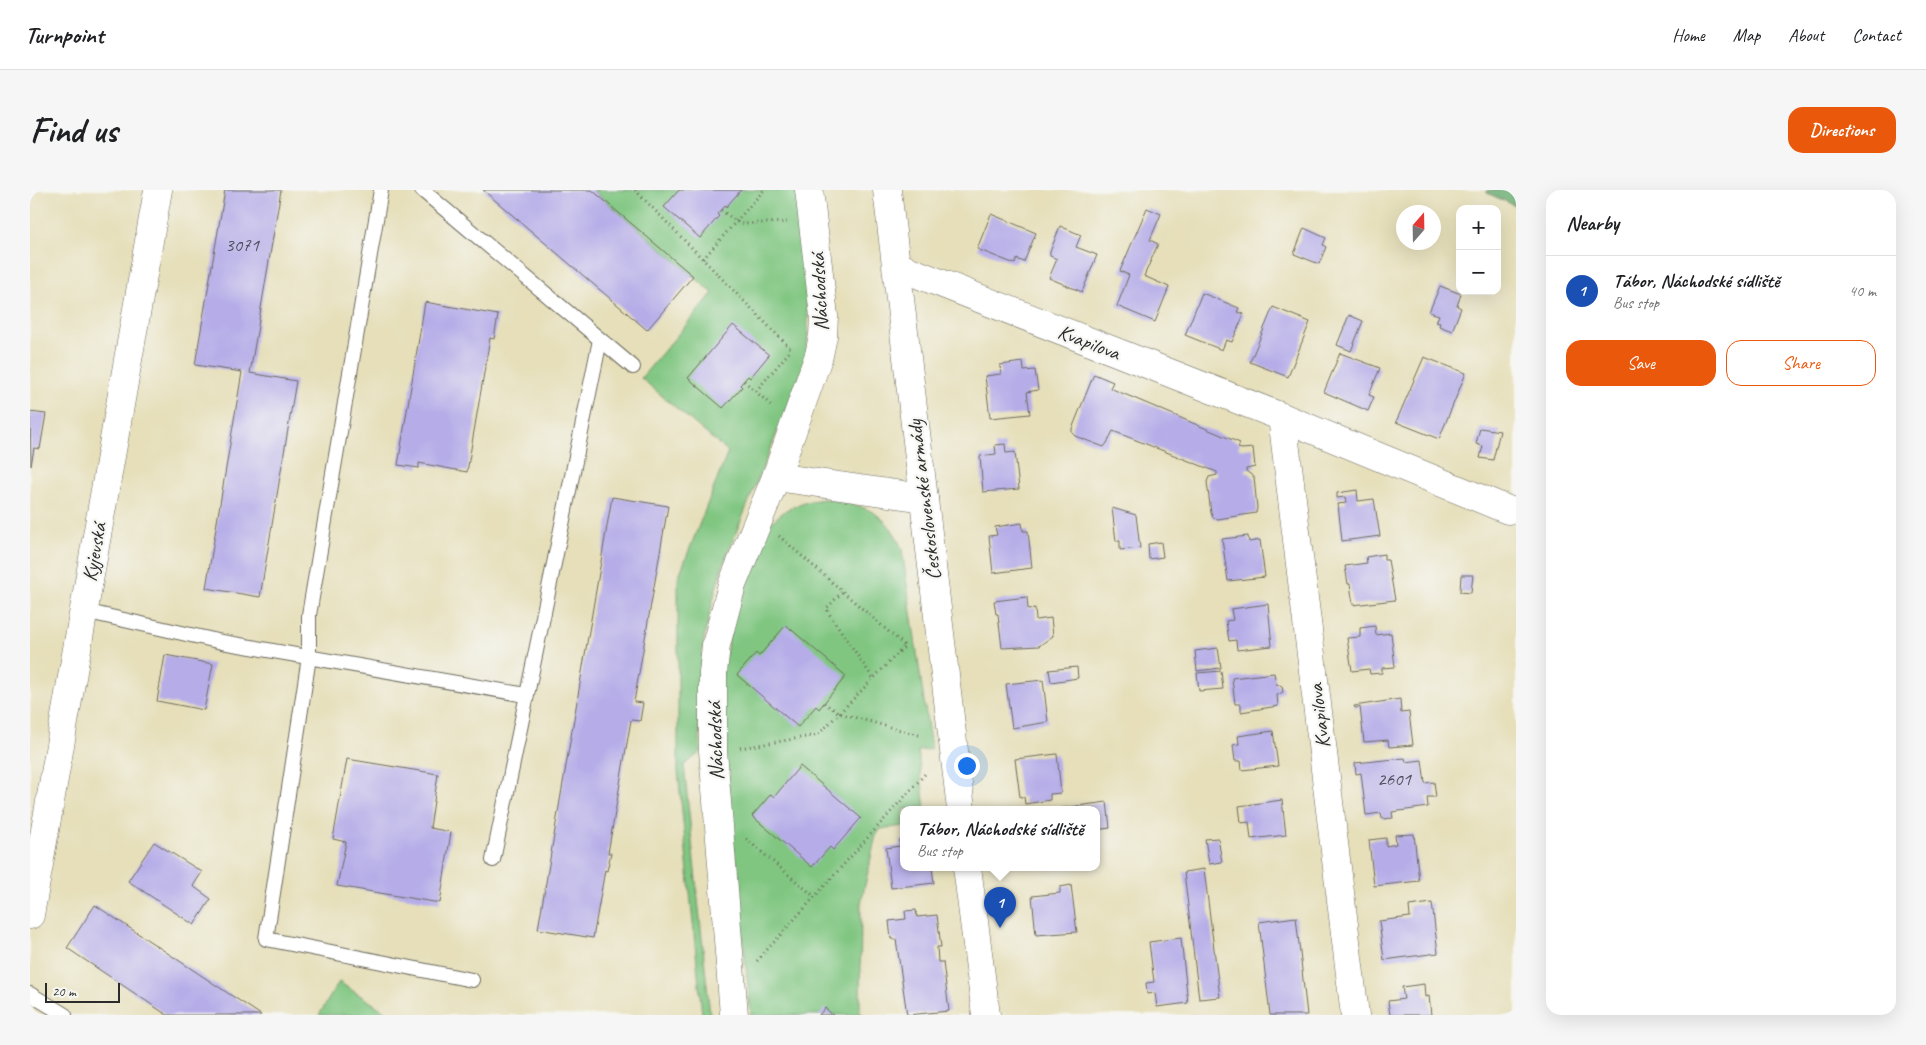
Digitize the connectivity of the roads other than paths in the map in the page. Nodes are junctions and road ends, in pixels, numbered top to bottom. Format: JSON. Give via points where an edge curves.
{"nodes":[{"id":1,"x":158,"y":190,"type":"edge"},
{"id":2,"x":381,"y":190,"type":"edge"},
{"id":3,"x":422,"y":190,"type":"edge"},
{"id":4,"x":809,"y":190,"type":"edge"},
{"id":5,"x":887,"y":190,"type":"edge"},
{"id":6,"x":897,"y":266,"type":"junction"},
{"id":7,"x":600,"y":340,"type":"junction"},
{"id":8,"x":633,"y":367,"type":"dead end"},
{"id":9,"x":1282,"y":417,"type":"junction"},
{"id":10,"x":776,"y":477,"type":"junction"},
{"id":11,"x":924,"y":498,"type":"junction"},
{"id":12,"x":1508,"y":510,"type":"dead end"},
{"id":13,"x":84,"y":611,"type":"junction"},
{"id":14,"x":309,"y":657,"type":"junction"},
{"id":15,"x":526,"y":695,"type":"junction"},
{"id":16,"x":960,"y":806,"type":"edge"},
{"id":17,"x":493,"y":860,"type":"dead end"},
{"id":18,"x":968,"y":871,"type":"edge"},
{"id":19,"x":30,"y":915,"type":"edge"},
{"id":20,"x":472,"y":980,"type":"dead end"},
{"id":21,"x":30,"y":994,"type":"edge"},
{"id":22,"x":65,"y":1015,"type":"edge"},
{"id":23,"x":734,"y":1015,"type":"edge"},
{"id":24,"x":986,"y":1015,"type":"edge"},
{"id":25,"x":1355,"y":1015,"type":"edge"}],
"edges":[{"from":1,"to":13,"type":"street","name":"Kyjevská"},
{"from":2,"to":14,"type":"lane","via":[[309,616]]},
{"from":3,"to":7,"type":"lane"},
{"from":4,"to":10,"type":"street","name":"Náchodská","via":[[824,316],[823,336],[814,372]]},
{"from":5,"to":6,"type":"street","name":"Československé armády"},
{"from":6,"to":9,"type":"street","name":"Kvapilova"},
{"from":6,"to":11,"type":"street","name":"Československé armády"},
{"from":7,"to":8,"type":"lane"},
{"from":7,"to":15,"type":"lane"},
{"from":9,"to":12,"type":"street","name":"Kvapilova"},
{"from":9,"to":25,"type":"street","name":"Kvapilova"},
{"from":10,"to":11,"type":"street"},
{"from":10,"to":23,"type":"street","name":"Náchodská","via":[[732,585],[716,645],[713,673],[713,751]]},
{"from":11,"to":16,"type":"street","name":"Československé armády"},
{"from":13,"to":14,"type":"lane","via":[[222,642]]},
{"from":13,"to":19,"type":"street","name":"Kyjevská"},
{"from":14,"to":15,"type":"lane"},
{"from":14,"to":20,"type":"lane","via":[[266,939]]},
{"from":15,"to":17,"type":"lane"},
{"from":18,"to":24,"type":"street"},
{"from":21,"to":22,"type":"lane"}]}
